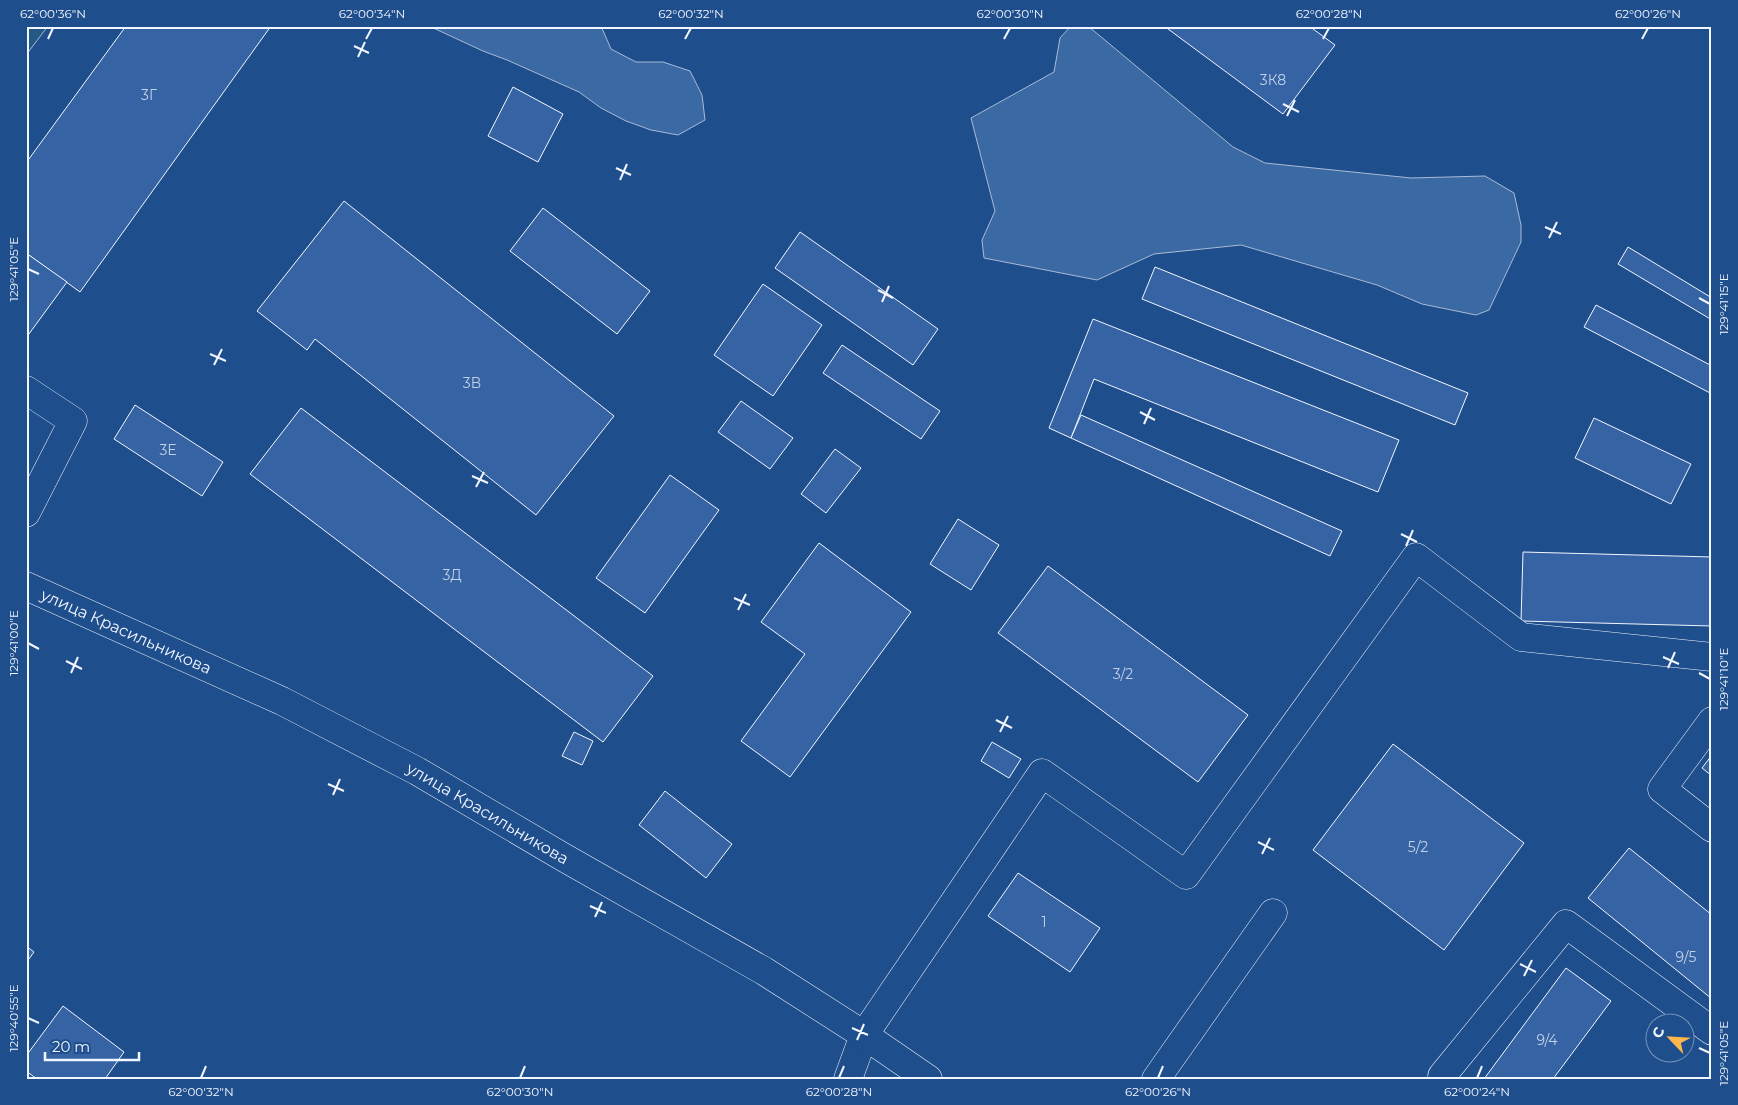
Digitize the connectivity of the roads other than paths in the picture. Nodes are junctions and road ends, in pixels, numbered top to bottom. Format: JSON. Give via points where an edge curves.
{"nodes":[{"id":1,"x":26,"y":390,"type":"edge"},
{"id":2,"x":26,"y":513,"type":"edge"},
{"id":3,"x":26,"y":586,"type":"edge"},
{"id":4,"x":1712,"y":657,"type":"edge"},
{"id":5,"x":1712,"y":722,"type":"edge"},
{"id":6,"x":1712,"y":828,"type":"edge"},
{"id":7,"x":1273,"y":913,"type":"dead end"},
{"id":8,"x":1712,"y":1031,"type":"edge"},
{"id":9,"x":864,"y":1035,"type":"junction"},
{"id":10,"x":848,"y":1079,"type":"edge"},
{"id":11,"x":928,"y":1079,"type":"edge"},
{"id":12,"x":1156,"y":1079,"type":"edge"},
{"id":13,"x":1445,"y":1079,"type":"edge"}],
"edges":[{"from":1,"to":2,"type":"main road","via":[[73,421]]},
{"from":3,"to":9,"type":"main road","name":"улица Красильникова","via":[[282,702],[417,771],[764,971]]},
{"from":4,"to":9,"type":"main road","via":[[1520,638],[1416,556],[1186,875],[1042,773]]},
{"from":5,"to":6,"type":"main road","via":[[1662,789]]},
{"from":7,"to":12,"type":"main road"},
{"from":8,"to":13,"type":"main road","via":[[1566,924],[1442,1076]]},
{"from":9,"to":10,"type":"main road"},
{"from":9,"to":11,"type":"main road","name":"улица Красильникова"}]}
